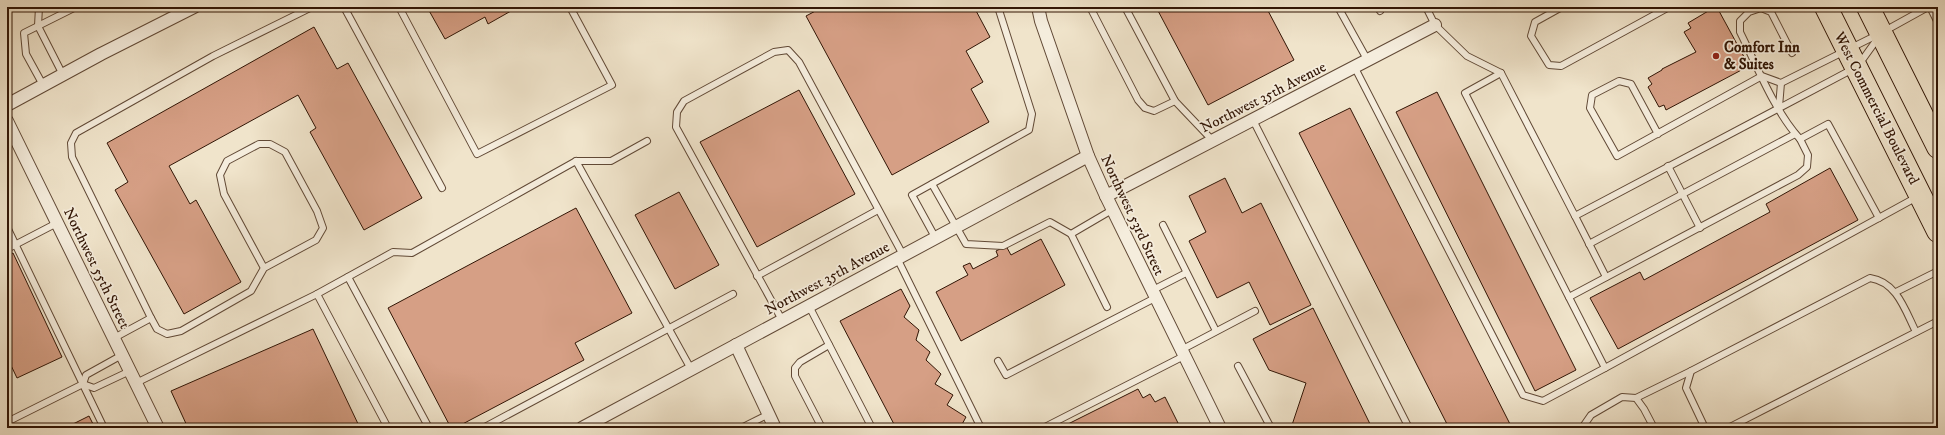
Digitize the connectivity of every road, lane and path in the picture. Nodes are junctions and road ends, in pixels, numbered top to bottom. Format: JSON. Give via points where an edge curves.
{"nodes":[{"id":1,"x":39,"y":7,"type":"edge"},
{"id":2,"x":76,"y":7,"type":"edge"},
{"id":3,"x":194,"y":7,"type":"edge"},
{"id":4,"x":312,"y":7,"type":"edge"},
{"id":5,"x":344,"y":7,"type":"edge"},
{"id":6,"x":399,"y":7,"type":"edge"},
{"id":7,"x":570,"y":7,"type":"edge"},
{"id":8,"x":998,"y":7,"type":"edge"},
{"id":9,"x":1038,"y":7,"type":"edge"},
{"id":10,"x":1090,"y":7,"type":"edge"},
{"id":11,"x":1125,"y":7,"type":"edge"},
{"id":12,"x":1338,"y":7,"type":"edge"},
{"id":13,"x":1426,"y":7,"type":"edge"},
{"id":14,"x":1562,"y":7,"type":"edge"},
{"id":15,"x":1669,"y":7,"type":"edge"},
{"id":16,"x":1826,"y":7,"type":"edge"},
{"id":17,"x":1868,"y":7,"type":"edge"},
{"id":18,"x":1929,"y":7,"type":"edge"},
{"id":19,"x":1659,"y":9,"type":"edge"},
{"id":20,"x":1938,"y":23,"type":"edge"},
{"id":21,"x":1435,"y":25,"type":"junction"},
{"id":22,"x":38,"y":26,"type":"junction"},
{"id":23,"x":1881,"y":33,"type":"junction"},
{"id":24,"x":1792,"y":53,"type":"dead end"},
{"id":25,"x":1852,"y":59,"type":"junction"},
{"id":26,"x":1368,"y":61,"type":"junction"},
{"id":27,"x":1354,"y":68,"type":"junction"},
{"id":28,"x":1501,"y":73,"type":"junction"},
{"id":29,"x":63,"y":75,"type":"junction"},
{"id":30,"x":1762,"y":76,"type":"junction"},
{"id":31,"x":1781,"y":83,"type":"junction"},
{"id":32,"x":43,"y":85,"type":"junction"},
{"id":33,"x":1175,"y":101,"type":"junction"},
{"id":34,"x":7,"y":105,"type":"edge"},
{"id":35,"x":1779,"y":108,"type":"junction"},
{"id":36,"x":1253,"y":120,"type":"junction"},
{"id":37,"x":7,"y":122,"type":"edge"},
{"id":38,"x":1658,"y":134,"type":"junction"},
{"id":39,"x":1795,"y":134,"type":"junction"},
{"id":40,"x":1800,"y":139,"type":"junction"},
{"id":41,"x":647,"y":141,"type":"dead end"},
{"id":42,"x":1213,"y":141,"type":"junction"},
{"id":43,"x":1938,"y":147,"type":"edge"},
{"id":44,"x":1088,"y":156,"type":"junction"},
{"id":45,"x":576,"y":161,"type":"junction"},
{"id":46,"x":1668,"y":166,"type":"junction"},
{"id":47,"x":932,"y":184,"type":"junction"},
{"id":48,"x":442,"y":188,"type":"dead end"},
{"id":49,"x":1682,"y":194,"type":"junction"},
{"id":50,"x":1920,"y":195,"type":"junction"},
{"id":51,"x":1106,"y":196,"type":"junction"},
{"id":52,"x":878,"y":210,"type":"junction"},
{"id":53,"x":1112,"y":210,"type":"junction"},
{"id":54,"x":1575,"y":216,"type":"junction"},
{"id":55,"x":1879,"y":218,"type":"junction"},
{"id":56,"x":57,"y":223,"type":"junction"},
{"id":57,"x":1163,"y":225,"type":"dead end"},
{"id":58,"x":7,"y":227,"type":"edge"},
{"id":59,"x":956,"y":227,"type":"junction"},
{"id":60,"x":1700,"y":228,"type":"junction"},
{"id":61,"x":1938,"y":231,"type":"edge"},
{"id":62,"x":1071,"y":234,"type":"junction"},
{"id":63,"x":936,"y":238,"type":"junction"},
{"id":64,"x":1589,"y":244,"type":"junction"},
{"id":65,"x":16,"y":245,"type":"junction"},
{"id":66,"x":7,"y":249,"type":"edge"},
{"id":67,"x":900,"y":257,"type":"junction"},
{"id":68,"x":264,"y":268,"type":"junction"},
{"id":69,"x":1938,"y":271,"type":"edge"},
{"id":70,"x":1186,"y":272,"type":"junction"},
{"id":71,"x":757,"y":276,"type":"junction"},
{"id":72,"x":348,"y":277,"type":"junction"},
{"id":73,"x":1606,"y":277,"type":"junction"},
{"id":74,"x":1896,"y":292,"type":"junction"},
{"id":75,"x":317,"y":294,"type":"junction"},
{"id":76,"x":733,"y":294,"type":"dead end"},
{"id":77,"x":1153,"y":294,"type":"junction"},
{"id":78,"x":1569,"y":297,"type":"junction"},
{"id":79,"x":809,"y":306,"type":"junction"},
{"id":80,"x":1107,"y":307,"type":"dead end"},
{"id":81,"x":1255,"y":311,"type":"dead end"},
{"id":82,"x":151,"y":318,"type":"junction"},
{"id":83,"x":782,"y":320,"type":"junction"},
{"id":84,"x":1938,"y":321,"type":"edge"},
{"id":85,"x":669,"y":328,"type":"junction"},
{"id":86,"x":1216,"y":331,"type":"junction"},
{"id":87,"x":1916,"y":332,"type":"junction"},
{"id":88,"x":114,"y":338,"type":"junction"},
{"id":89,"x":736,"y":345,"type":"junction"},
{"id":90,"x":829,"y":345,"type":"junction"},
{"id":91,"x":1182,"y":353,"type":"junction"},
{"id":92,"x":122,"y":355,"type":"junction"},
{"id":93,"x":998,"y":361,"type":"dead end"},
{"id":94,"x":1238,"y":366,"type":"dead end"},
{"id":95,"x":1605,"y":368,"type":"junction"},
{"id":96,"x":691,"y":369,"type":"junction"},
{"id":97,"x":130,"y":371,"type":"junction"},
{"id":98,"x":1690,"y":371,"type":"junction"},
{"id":99,"x":136,"y":383,"type":"junction"},
{"id":100,"x":83,"y":384,"type":"junction"},
{"id":101,"x":1636,"y":398,"type":"junction"},
{"id":102,"x":768,"y":414,"type":"junction"},
{"id":103,"x":7,"y":422,"type":"edge"},
{"id":104,"x":104,"y":428,"type":"edge"},
{"id":105,"x":158,"y":428,"type":"edge"},
{"id":106,"x":388,"y":428,"type":"edge"},
{"id":107,"x":429,"y":428,"type":"edge"},
{"id":108,"x":483,"y":428,"type":"edge"},
{"id":109,"x":582,"y":428,"type":"edge"},
{"id":110,"x":741,"y":428,"type":"edge"},
{"id":111,"x":775,"y":428,"type":"edge"},
{"id":112,"x":822,"y":428,"type":"edge"},
{"id":113,"x":872,"y":428,"type":"edge"},
{"id":114,"x":981,"y":428,"type":"edge"},
{"id":115,"x":1043,"y":428,"type":"edge"},
{"id":116,"x":1220,"y":428,"type":"edge"},
{"id":117,"x":1271,"y":428,"type":"edge"},
{"id":118,"x":1409,"y":428,"type":"edge"},
{"id":119,"x":1582,"y":428,"type":"edge"},
{"id":120,"x":1654,"y":428,"type":"edge"},
{"id":121,"x":1708,"y":428,"type":"edge"},
{"id":122,"x":1728,"y":428,"type":"edge"}],
"edges":[{"from":1,"to":22,"type":"lane"},
{"from":2,"to":22,"type":"lane"},
{"from":3,"to":29,"type":"street"},
{"from":4,"to":82,"type":"lane","via":[[213,56],[76,132],[71,143],[72,157]]},
{"from":5,"to":48,"type":"lane"},
{"from":6,"to":7,"type":"lane","via":[[477,154],[612,85]]},
{"from":8,"to":47,"type":"lane","via":[[1032,114],[1029,130]]},
{"from":9,"to":44,"type":"street","name":"Northwest 53rd Street"},
{"from":10,"to":33,"type":"lane","via":[[1138,100],[1145,108],[1154,111]]},
{"from":11,"to":33,"type":"lane"},
{"from":12,"to":26,"type":"lane"},
{"from":13,"to":21,"type":"lane"},
{"from":14,"to":19,"type":"lane","via":[[1535,22],[1531,36],[1548,65],[1561,66]]},
{"from":15,"to":19,"type":"lane"},
{"from":16,"to":25,"type":"highway","name":"West Commercial Boulevard"},
{"from":17,"to":23,"type":"highway"},
{"from":18,"to":20,"type":"lane"},
{"from":18,"to":23,"type":"lane"},
{"from":21,"to":26,"type":"street","name":"Northwest 35th Avenue"},
{"from":21,"to":28,"type":"lane","via":[[1467,56]]},
{"from":22,"to":29,"type":"lane"},
{"from":22,"to":32,"type":"lane","via":[[24,33],[24,40],[26,54]]},
{"from":23,"to":25,"type":"lane"},
{"from":23,"to":25,"type":"lane"},
{"from":23,"to":43,"type":"highway"},
{"from":24,"to":30,"type":"lane","via":[[1771,12],[1761,8],[1749,12],[1740,21],[1740,32]]},
{"from":25,"to":31,"type":"lane"},
{"from":25,"to":35,"type":"lane"},
{"from":25,"to":50,"type":"highway","name":"West Commercial Boulevard"},
{"from":26,"to":27,"type":"street","name":"Northwest 35th Avenue"},
{"from":27,"to":36,"type":"street","name":"Northwest 35th Avenue"},
{"from":27,"to":95,"type":"lane","via":[[1523,395],[1543,401]]},
{"from":28,"to":54,"type":"lane"},
{"from":28,"to":78,"type":"lane","via":[[1465,93]]},
{"from":29,"to":32,"type":"street"},
{"from":30,"to":31,"type":"lane"},
{"from":30,"to":35,"type":"lane"},
{"from":30,"to":38,"type":"lane"},
{"from":31,"to":35,"type":"lane"},
{"from":32,"to":34,"type":"street"},
{"from":33,"to":42,"type":"lane"},
{"from":35,"to":39,"type":"lane"},
{"from":35,"to":46,"type":"lane"},
{"from":36,"to":42,"type":"street","name":"Northwest 35th Avenue"},
{"from":36,"to":118,"type":"lane"},
{"from":37,"to":56,"type":"street","name":"Northwest 55th Street"},
{"from":38,"to":38,"type":"lane","via":[[1631,84],[1620,81],[1592,95],[1590,108],[1617,156]]},
{"from":39,"to":40,"type":"lane"},
{"from":39,"to":49,"type":"lane"},
{"from":40,"to":55,"type":"lane","via":[[1828,124]]},
{"from":40,"to":60,"type":"lane","via":[[1808,156],[1807,167],[1798,175]]},
{"from":41,"to":45,"type":"lane","via":[[611,161]]},
{"from":42,"to":51,"type":"street","name":"Northwest 35th Avenue"},
{"from":44,"to":51,"type":"street","name":"Northwest 53rd Street"},
{"from":44,"to":59,"type":"street","name":"Northwest 35th Avenue"},
{"from":45,"to":72,"type":"lane","via":[[412,252],[393,252]]},
{"from":45,"to":85,"type":"lane"},
{"from":46,"to":49,"type":"lane"},
{"from":46,"to":54,"type":"lane"},
{"from":47,"to":59,"type":"lane"},
{"from":47,"to":63,"type":"lane","via":[[912,195]]},
{"from":49,"to":60,"type":"lane"},
{"from":49,"to":64,"type":"lane"},
{"from":50,"to":55,"type":"lane"},
{"from":50,"to":61,"type":"highway","name":"West Commercial Boulevard"},
{"from":51,"to":53,"type":"street","name":"Northwest 53rd Street"},
{"from":52,"to":67,"type":"lane"},
{"from":52,"to":71,"type":"lane"},
{"from":52,"to":71,"type":"lane","via":[[799,62],[788,50],[774,52],[691,97],[684,101],[677,112],[676,127]]},
{"from":53,"to":62,"type":"lane"},
{"from":53,"to":77,"type":"street","name":"Northwest 53rd Street"},
{"from":54,"to":64,"type":"lane"},
{"from":55,"to":95,"type":"lane"},
{"from":56,"to":65,"type":"lane"},
{"from":56,"to":88,"type":"street","name":"Northwest 55th Street"},
{"from":57,"to":70,"type":"lane"},
{"from":58,"to":65,"type":"lane"},
{"from":59,"to":62,"type":"lane","via":[[966,244],[1003,246],[1050,222]]},
{"from":59,"to":63,"type":"street","name":"Northwest 35th Avenue"},
{"from":60,"to":73,"type":"lane"},
{"from":62,"to":80,"type":"lane"},
{"from":63,"to":67,"type":"street","name":"Northwest 35th Avenue"},
{"from":64,"to":73,"type":"lane"},
{"from":65,"to":66,"type":"lane"},
{"from":65,"to":100,"type":"lane"},
{"from":67,"to":79,"type":"street","name":"Northwest 35th Avenue"},
{"from":67,"to":114,"type":"lane"},
{"from":68,"to":68,"type":"lane","via":[[316,240],[323,228],[317,211],[285,152],[270,144],[259,144],[227,161],[220,175],[224,194]]},
{"from":68,"to":82,"type":"lane","via":[[251,291],[181,331],[167,334],[157,329]]},
{"from":69,"to":74,"type":"lane"},
{"from":70,"to":77,"type":"lane"},
{"from":70,"to":86,"type":"lane"},
{"from":71,"to":83,"type":"lane"},
{"from":72,"to":75,"type":"lane"},
{"from":72,"to":107,"type":"lane"},
{"from":73,"to":78,"type":"lane"},
{"from":74,"to":87,"type":"lane"},
{"from":74,"to":98,"type":"lane","via":[[1881,279],[1870,278]]},
{"from":75,"to":99,"type":"lane"},
{"from":75,"to":106,"type":"lane"},
{"from":76,"to":85,"type":"lane"},
{"from":77,"to":91,"type":"street","name":"Northwest 53rd Street"},
{"from":77,"to":93,"type":"lane","via":[[1006,375]]},
{"from":78,"to":95,"type":"lane"},
{"from":79,"to":83,"type":"street","name":"Northwest 35th Avenue"},
{"from":79,"to":90,"type":"lane"},
{"from":81,"to":86,"type":"lane"},
{"from":82,"to":88,"type":"lane"},
{"from":83,"to":89,"type":"street","name":"Northwest 35th Avenue"},
{"from":84,"to":87,"type":"lane"},
{"from":85,"to":96,"type":"lane"},
{"from":85,"to":108,"type":"lane"},
{"from":86,"to":91,"type":"lane"},
{"from":87,"to":122,"type":"lane"},
{"from":88,"to":92,"type":"street","name":"Northwest 55th Street"},
{"from":89,"to":96,"type":"street","name":"Northwest 35th Avenue"},
{"from":89,"to":102,"type":"street"},
{"from":90,"to":112,"type":"lane","via":[[800,362],[795,368],[795,376]]},
{"from":90,"to":113,"type":"lane"},
{"from":91,"to":115,"type":"lane"},
{"from":91,"to":116,"type":"street","name":"Northwest 53rd Street"},
{"from":92,"to":97,"type":"street","name":"Northwest 55th Street"},
{"from":92,"to":100,"type":"lane","via":[[86,375]]},
{"from":94,"to":117,"type":"lane"},
{"from":96,"to":109,"type":"street","name":"Northwest 35th Avenue"},
{"from":97,"to":99,"type":"street","name":"Northwest 55th Street"},
{"from":97,"to":100,"type":"lane","via":[[94,388]]},
{"from":98,"to":101,"type":"lane"},
{"from":98,"to":121,"type":"lane","via":[[1686,388],[1705,428]]},
{"from":99,"to":105,"type":"street","name":"Northwest 55th Street"},
{"from":100,"to":103,"type":"lane"},
{"from":100,"to":104,"type":"lane"},
{"from":101,"to":119,"type":"lane","via":[[1622,397],[1591,415]]},
{"from":101,"to":120,"type":"lane"},
{"from":102,"to":110,"type":"lane"},
{"from":102,"to":111,"type":"street"}]}
